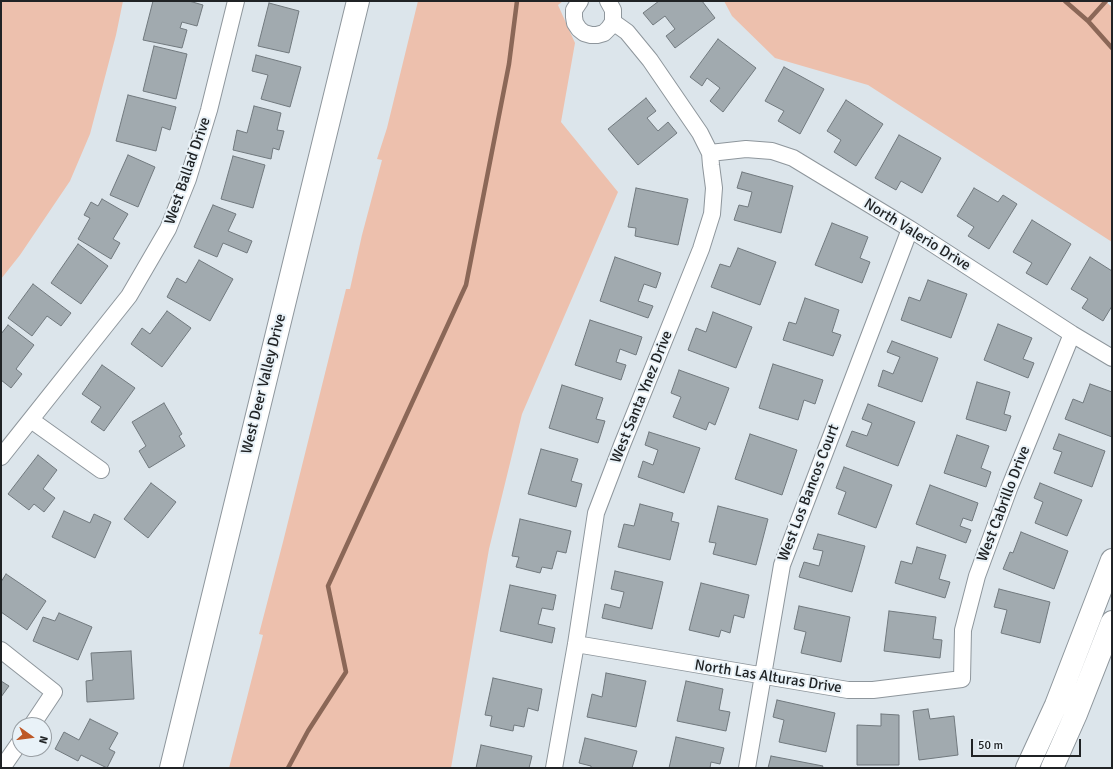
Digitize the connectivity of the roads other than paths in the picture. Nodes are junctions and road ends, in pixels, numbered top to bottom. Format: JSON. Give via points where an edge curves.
{"nodes":[{"id":1,"x":236,"y":1,"type":"edge"},
{"id":2,"x":358,"y":1,"type":"edge"},
{"id":3,"x":580,"y":1,"type":"edge"},
{"id":4,"x":608,"y":1,"type":"edge"},
{"id":5,"x":612,"y":22,"type":"junction"},
{"id":6,"x":710,"y":153,"type":"junction"},
{"id":7,"x":910,"y":229,"type":"junction"},
{"id":8,"x":1072,"y":334,"type":"junction"},
{"id":9,"x":1112,"y":358,"type":"edge"},
{"id":10,"x":32,"y":420,"type":"junction"},
{"id":11,"x":1,"y":457,"type":"edge"},
{"id":12,"x":101,"y":470,"type":"dead end"},
{"id":13,"x":1112,"y":560,"type":"edge"},
{"id":14,"x":1112,"y":622,"type":"edge"},
{"id":15,"x":576,"y":644,"type":"junction"},
{"id":16,"x":1,"y":650,"type":"edge"},
{"id":17,"x":763,"y":676,"type":"junction"},
{"id":18,"x":962,"y":679,"type":"joint"},
{"id":19,"x":37,"y":717,"type":"edge"},
{"id":20,"x":12,"y":754,"type":"edge"},
{"id":21,"x":2,"y":768,"type":"edge"},
{"id":22,"x":171,"y":768,"type":"edge"},
{"id":23,"x":554,"y":768,"type":"edge"},
{"id":24,"x":747,"y":768,"type":"edge"},
{"id":25,"x":1027,"y":768,"type":"edge"},
{"id":26,"x":1052,"y":768,"type":"edge"}],
"edges":[{"from":1,"to":10,"type":"street","name":"West Ballad Drive","via":[[209,110],[188,178],[168,229],[128,296]]},
{"from":2,"to":22,"type":"street","name":"West Deer Valley Drive"},
{"from":3,"to":5,"type":"street","via":[[574,10],[574,17],[575,23],[584,33],[604,33]]},
{"from":4,"to":5,"type":"street","via":[[613,10]]},
{"from":5,"to":6,"type":"street","via":[[627,32],[650,60],[689,115]]},
{"from":6,"to":7,"type":"street","name":"North Valerio Drive","via":[[746,149],[772,151],[793,158]]},
{"from":6,"to":15,"type":"street","name":"West Santa Ynez Drive","via":[[714,188],[712,214],[701,249],[596,513]]},
{"from":7,"to":8,"type":"street","name":"North Valerio Drive"},
{"from":7,"to":17,"type":"street","name":"West Los Bancos Court","via":[[782,565]]},
{"from":8,"to":9,"type":"street","name":"North Valerio Drive"},
{"from":8,"to":18,"type":"street","name":"West Cabrillo Drive","via":[[1010,486],[977,576],[963,630]]},
{"from":10,"to":11,"type":"street","name":"West Ballad Drive"},
{"from":10,"to":12,"type":"street"},
{"from":13,"to":25,"type":"street","via":[[1056,705]]},
{"from":14,"to":26,"type":"street","via":[[1074,720]]},
{"from":15,"to":17,"type":"street","name":"North Las Alturas Drive"},
{"from":15,"to":23,"type":"street","name":"West Santa Ynez Drive"},
{"from":16,"to":19,"type":"street","via":[[54,692]]},
{"from":17,"to":18,"type":"street","name":"North Las Alturas Drive","via":[[848,690],[873,690]]},
{"from":17,"to":24,"type":"street","name":"West Los Bancos Court"},
{"from":20,"to":21,"type":"street"}]}
